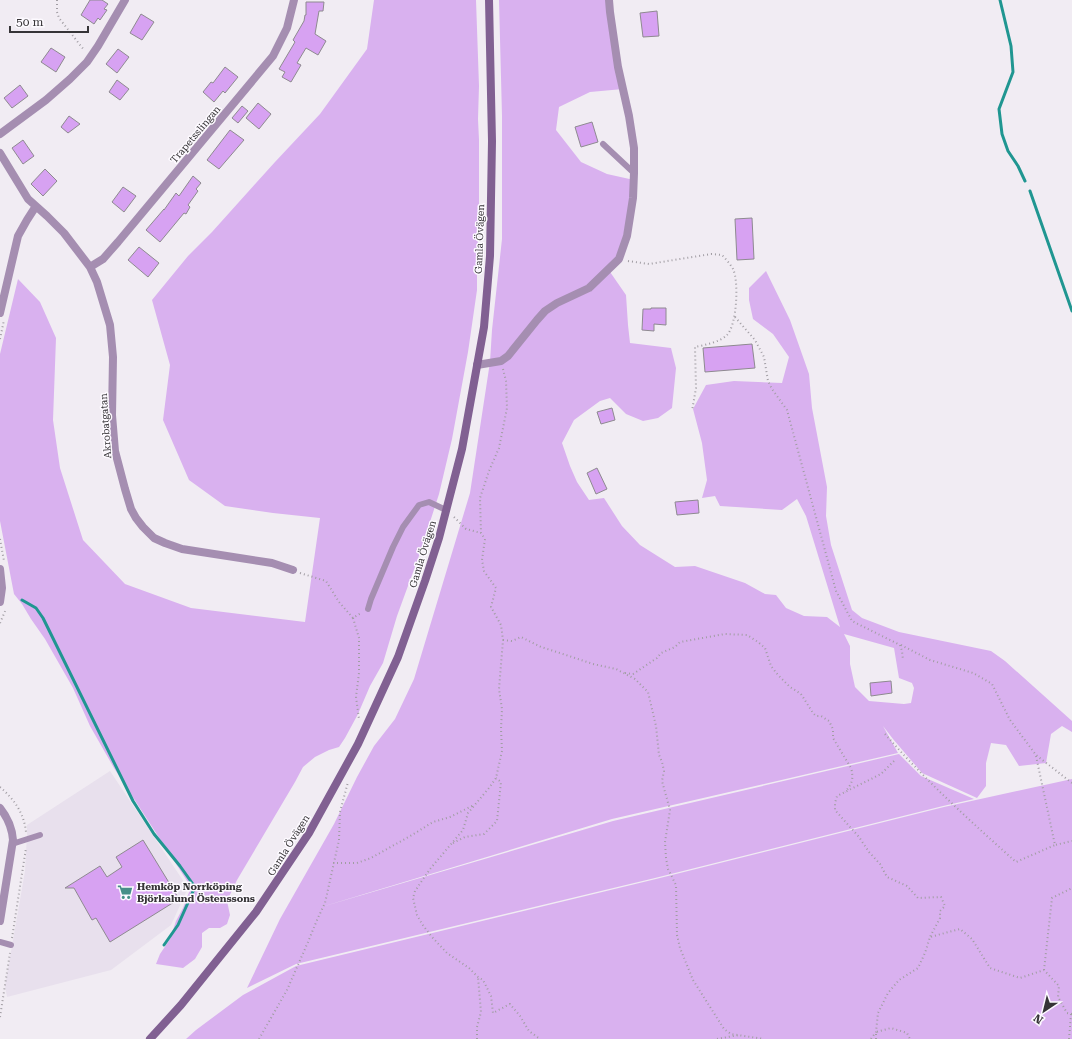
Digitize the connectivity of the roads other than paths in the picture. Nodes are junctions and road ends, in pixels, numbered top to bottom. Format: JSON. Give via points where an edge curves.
{"nodes":[{"id":1,"x":125,"y":0,"type":"edge"},
{"id":2,"x":294,"y":0,"type":"edge"},
{"id":3,"x":489,"y":0,"type":"edge"},
{"id":4,"x":609,"y":0,"type":"edge"},
{"id":5,"x":0,"y":134,"type":"edge"},
{"id":6,"x":603,"y":144,"type":"dead end"},
{"id":7,"x":0,"y":153,"type":"edge"},
{"id":8,"x":634,"y":173,"type":"junction"},
{"id":9,"x":36,"y":206,"type":"junction"},
{"id":10,"x":90,"y":267,"type":"junction"},
{"id":11,"x":0,"y":313,"type":"edge"},
{"id":12,"x":477,"y":365,"type":"junction"},
{"id":13,"x":446,"y":510,"type":"junction"},
{"id":14,"x":0,"y":569,"type":"edge"},
{"id":15,"x":293,"y":570,"type":"road end"},
{"id":16,"x":0,"y":602,"type":"edge"},
{"id":17,"x":368,"y":609,"type":"road end"},
{"id":18,"x":0,"y":808,"type":"edge"},
{"id":19,"x":40,"y":835,"type":"dead end"},
{"id":20,"x":12,"y":844,"type":"junction"},
{"id":21,"x":0,"y":921,"type":"edge"},
{"id":22,"x":0,"y":942,"type":"edge"},
{"id":23,"x":11,"y":945,"type":"road end"},
{"id":24,"x":150,"y":1039,"type":"edge"}],
"edges":[{"from":1,"to":5,"type":"street","via":[[87,62],[46,100]]},
{"from":2,"to":10,"type":"street","name":"Trapetsslingan","via":[[287,28],[273,56],[118,242],[103,259]]},
{"from":3,"to":12,"type":"main road","name":"Gamla Övägen","via":[[492,141],[490,256],[484,327]]},
{"from":4,"to":8,"type":"street","via":[[618,67],[634,148]]},
{"from":6,"to":8,"type":"lane"},
{"from":7,"to":9,"type":"street","name":"Akrobatgatan","via":[[28,199]]},
{"from":8,"to":12,"type":"street","via":[[627,236],[619,259],[590,288],[545,311],[508,356],[501,361]]},
{"from":9,"to":10,"type":"street","name":"Akrobatgatan","via":[[64,234]]},
{"from":9,"to":11,"type":"street","via":[[18,236]]},
{"from":10,"to":15,"type":"street","name":"Akrobatgatan","via":[[110,325],[115,451],[124,489],[136,518],[154,538],[182,549],[272,563]]},
{"from":12,"to":13,"type":"main road","name":"Gamla Övägen","via":[[462,449]]},
{"from":13,"to":17,"type":"lane","via":[[429,502],[415,509],[393,547]]},
{"from":13,"to":24,"type":"main road","name":"Gamla Övägen","via":[[425,581],[398,656],[356,749],[309,832],[256,912],[181,1005]]},
{"from":14,"to":16,"type":"street"},
{"from":18,"to":20,"type":"street","via":[[10,824]]},
{"from":19,"to":20,"type":"lane"},
{"from":20,"to":21,"type":"street"},
{"from":22,"to":23,"type":"lane"}]}
